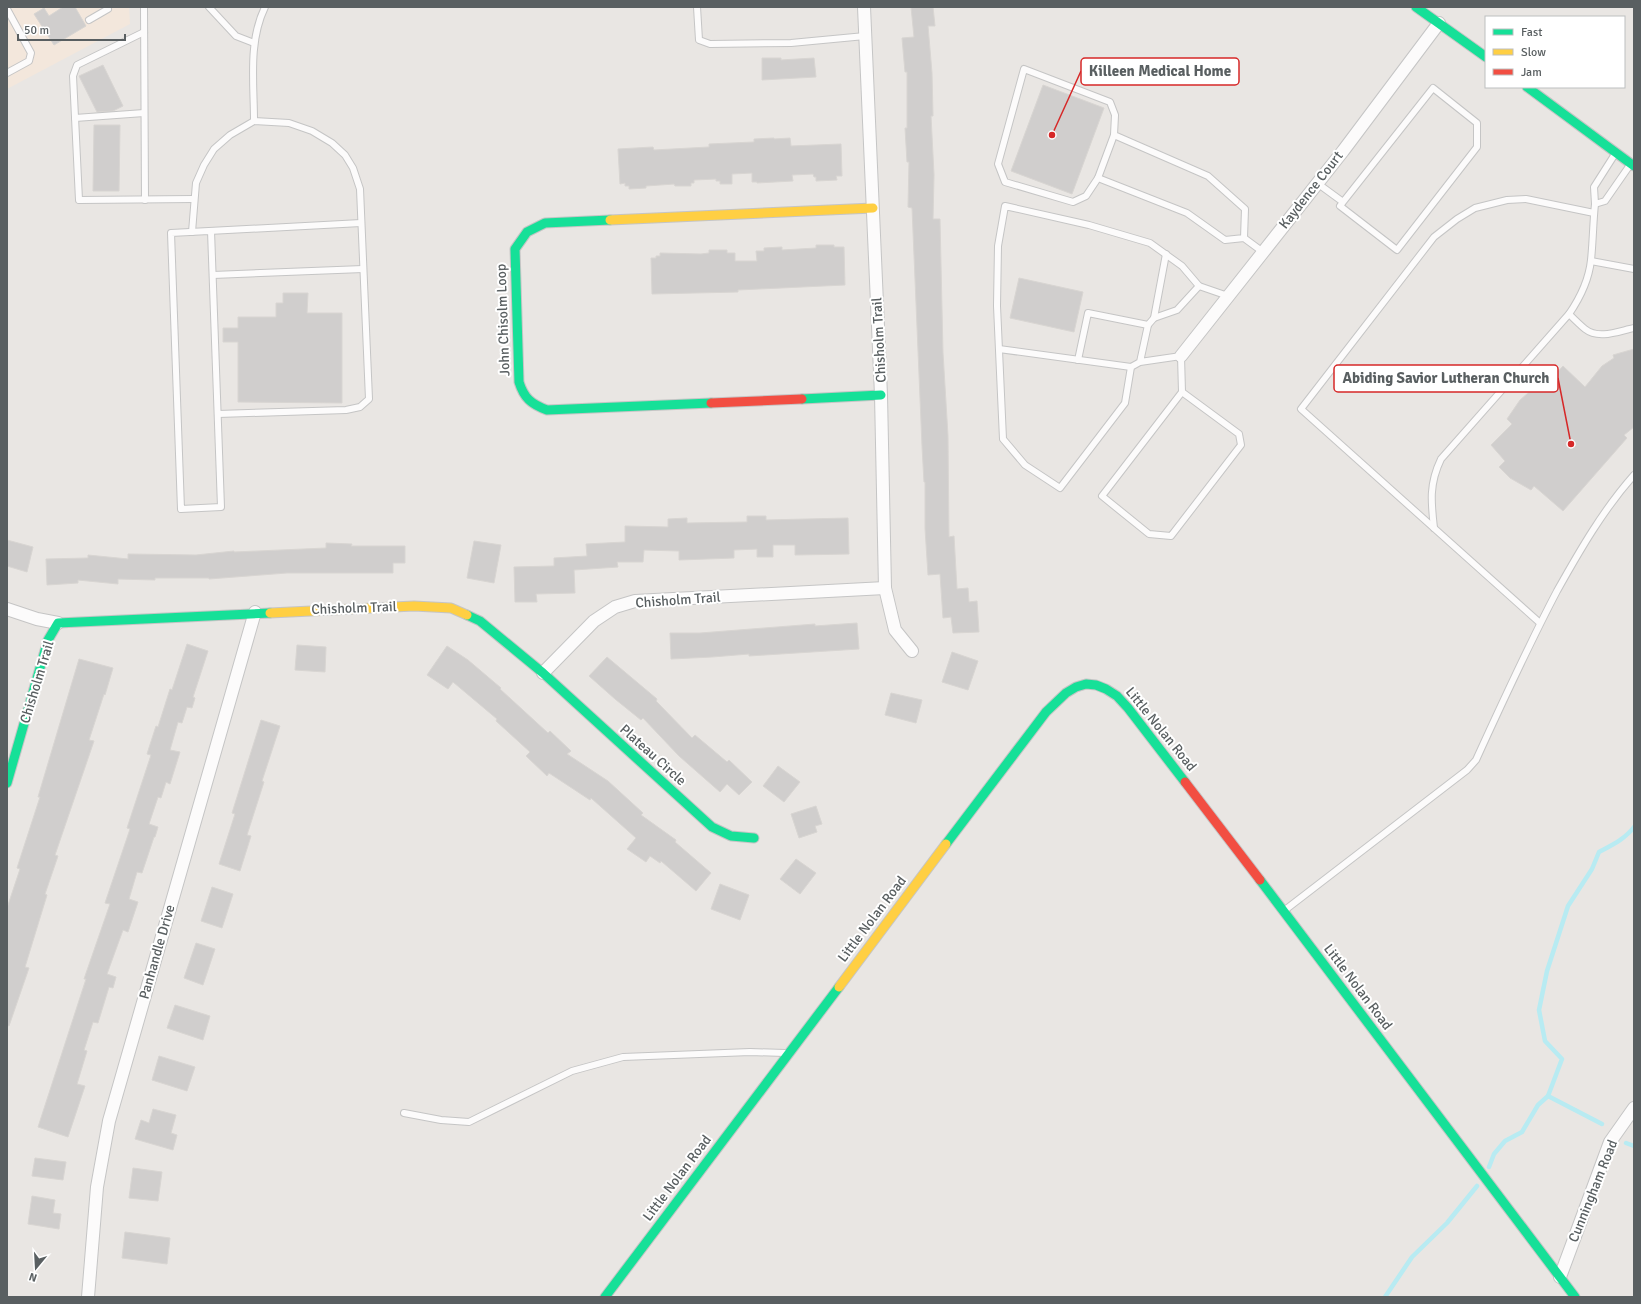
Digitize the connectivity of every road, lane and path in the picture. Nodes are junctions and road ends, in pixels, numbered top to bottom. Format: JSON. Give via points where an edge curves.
{"nodes":[{"id":1,"x":144,"y":7,"type":"edge"},
{"id":2,"x":209,"y":7,"type":"edge"},
{"id":3,"x":265,"y":7,"type":"edge"},
{"id":4,"x":697,"y":7,"type":"edge"},
{"id":5,"x":864,"y":7,"type":"edge"},
{"id":6,"x":1416,"y":7,"type":"edge"},
{"id":7,"x":109,"y":8,"type":"edge"},
{"id":8,"x":7,"y":9,"type":"edge"},
{"id":9,"x":88,"y":20,"type":"dead end"},
{"id":10,"x":1439,"y":23,"type":"junction"},
{"id":11,"x":144,"y":32,"type":"junction"},
{"id":12,"x":865,"y":36,"type":"junction"},
{"id":13,"x":254,"y":42,"type":"junction"},
{"id":14,"x":1485,"y":56,"type":"edge"},
{"id":15,"x":7,"y":73,"type":"edge"},
{"id":16,"x":1528,"y":88,"type":"edge"},
{"id":17,"x":144,"y":113,"type":"junction"},
{"id":18,"x":75,"y":118,"type":"junction"},
{"id":19,"x":254,"y":121,"type":"junction"},
{"id":20,"x":1114,"y":135,"type":"junction"},
{"id":21,"x":1616,"y":153,"type":"junction"},
{"id":22,"x":1632,"y":165,"type":"edge"},
{"id":23,"x":1098,"y":178,"type":"junction"},
{"id":24,"x":1317,"y":183,"type":"junction"},
{"id":25,"x":194,"y":199,"type":"junction"},
{"id":26,"x":145,"y":200,"type":"junction"},
{"id":27,"x":1343,"y":202,"type":"junction"},
{"id":28,"x":1595,"y":204,"type":"junction"},
{"id":29,"x":873,"y":208,"type":"junction"},
{"id":30,"x":1594,"y":213,"type":"junction"},
{"id":31,"x":361,"y":223,"type":"junction"},
{"id":32,"x":211,"y":231,"type":"junction"},
{"id":33,"x":192,"y":232,"type":"junction"},
{"id":34,"x":1244,"y":238,"type":"junction"},
{"id":35,"x":1263,"y":252,"type":"junction"},
{"id":36,"x":1166,"y":254,"type":"junction"},
{"id":37,"x":1591,"y":261,"type":"junction"},
{"id":38,"x":363,"y":268,"type":"junction"},
{"id":39,"x":1634,"y":269,"type":"edge"},
{"id":40,"x":213,"y":275,"type":"junction"},
{"id":41,"x":1199,"y":286,"type":"junction"},
{"id":42,"x":1228,"y":296,"type":"junction"},
{"id":43,"x":1569,"y":314,"type":"junction"},
{"id":44,"x":1154,"y":318,"type":"junction"},
{"id":45,"x":1148,"y":325,"type":"junction"},
{"id":46,"x":1634,"y":328,"type":"edge"},
{"id":47,"x":1000,"y":349,"type":"junction"},
{"id":48,"x":1181,"y":356,"type":"junction"},
{"id":49,"x":1078,"y":360,"type":"junction"},
{"id":50,"x":1140,"y":362,"type":"junction"},
{"id":51,"x":1131,"y":367,"type":"junction"},
{"id":52,"x":1182,"y":392,"type":"junction"},
{"id":53,"x":881,"y":395,"type":"junction"},
{"id":54,"x":218,"y":414,"type":"junction"},
{"id":55,"x":1634,"y":475,"type":"edge"},
{"id":56,"x":1434,"y":528,"type":"junction"},
{"id":57,"x":885,"y":588,"type":"junction"},
{"id":58,"x":7,"y":609,"type":"edge"},
{"id":59,"x":254,"y":612,"type":"junction"},
{"id":60,"x":58,"y":623,"type":"junction"},
{"id":61,"x":1540,"y":623,"type":"junction"},
{"id":62,"x":912,"y":651,"type":"dead end"},
{"id":63,"x":543,"y":673,"type":"junction"},
{"id":64,"x":7,"y":783,"type":"edge"},
{"id":65,"x":754,"y":838,"type":"dead end"},
{"id":66,"x":1284,"y":911,"type":"junction"},
{"id":67,"x":789,"y":1054,"type":"junction"},
{"id":68,"x":1634,"y":1108,"type":"edge"},
{"id":69,"x":404,"y":1113,"type":"dead end"},
{"id":70,"x":1560,"y":1277,"type":"junction"},
{"id":71,"x":88,"y":1297,"type":"edge"},
{"id":72,"x":605,"y":1297,"type":"edge"},
{"id":73,"x":1575,"y":1297,"type":"edge"}],
"edges":[{"from":1,"to":11,"type":"lane"},
{"from":2,"to":13,"type":"lane","via":[[236,36]]},
{"from":3,"to":13,"type":"lane"},
{"from":4,"to":12,"type":"lane","via":[[699,40],[710,44],[791,43]]},
{"from":5,"to":12,"type":"street","name":"Chisholm Trail"},
{"from":6,"to":10,"type":"street"},
{"from":7,"to":9,"type":"lane"},
{"from":8,"to":15,"type":"lane","via":[[31,54],[29,61]]},
{"from":10,"to":14,"type":"street"},
{"from":10,"to":24,"type":"street","name":"Kaydence Court"},
{"from":11,"to":17,"type":"lane"},
{"from":11,"to":18,"type":"lane","via":[[77,65],[73,76]]},
{"from":12,"to":29,"type":"street","name":"Chisholm Trail"},
{"from":13,"to":19,"type":"lane"},
{"from":16,"to":21,"type":"street"},
{"from":17,"to":18,"type":"lane"},
{"from":17,"to":26,"type":"lane"},
{"from":18,"to":26,"type":"lane","via":[[79,200]]},
{"from":19,"to":25,"type":"lane","via":[[230,135],[214,149],[196,183]]},
{"from":19,"to":31,"type":"lane","via":[[289,123],[312,130],[345,155],[353,168],[360,189]]},
{"from":20,"to":23,"type":"lane"},
{"from":20,"to":23,"type":"lane","via":[[1115,115],[1110,102],[1024,69],[998,164],[1005,182],[1073,202],[1086,196]]},
{"from":20,"to":34,"type":"lane","via":[[1208,176],[1245,209]]},
{"from":21,"to":22,"type":"street"},
{"from":21,"to":28,"type":"lane","via":[[1594,187]]},
{"from":22,"to":28,"type":"lane","via":[[1605,201]]},
{"from":23,"to":34,"type":"lane","via":[[1187,213],[1225,240]]},
{"from":24,"to":27,"type":"lane"},
{"from":24,"to":35,"type":"street","name":"Kaydence Court"},
{"from":25,"to":26,"type":"lane"},
{"from":25,"to":33,"type":"lane"},
{"from":27,"to":27,"type":"lane","via":[[1340,206],[1397,250],[1478,147],[1477,123],[1433,88]]},
{"from":28,"to":30,"type":"lane"},
{"from":29,"to":53,"type":"street","name":"Chisholm Trail"},
{"from":29,"to":53,"type":"street","name":"John Chisolm Loop","via":[[545,223],[532,227],[525,232],[515,249],[519,374],[522,392],[531,404],[547,410]]},
{"from":30,"to":37,"type":"lane"},
{"from":30,"to":56,"type":"lane","via":[[1526,199],[1507,200],[1475,208],[1457,219],[1434,237],[1301,409]]},
{"from":31,"to":32,"type":"lane"},
{"from":31,"to":38,"type":"lane"},
{"from":32,"to":33,"type":"lane"},
{"from":32,"to":40,"type":"lane"},
{"from":33,"to":54,"type":"lane","via":[[171,233],[181,509],[222,507]]},
{"from":34,"to":35,"type":"lane"},
{"from":35,"to":42,"type":"street","name":"Kaydence Court"},
{"from":36,"to":41,"type":"lane","via":[[1182,266]]},
{"from":36,"to":44,"type":"lane"},
{"from":36,"to":47,"type":"lane","via":[[1150,243],[1089,225],[1004,206],[998,246],[997,306]]},
{"from":37,"to":39,"type":"lane"},
{"from":37,"to":43,"type":"lane","via":[[1577,302]]},
{"from":38,"to":40,"type":"lane"},
{"from":38,"to":54,"type":"lane","via":[[369,399],[360,407],[346,410]]},
{"from":40,"to":54,"type":"lane"},
{"from":41,"to":42,"type":"lane"},
{"from":41,"to":44,"type":"lane","via":[[1177,310]]},
{"from":42,"to":48,"type":"street","name":"Kaydence Court"},
{"from":43,"to":46,"type":"lane","via":[[1593,333],[1603,335]]},
{"from":43,"to":56,"type":"lane","via":[[1441,459],[1431,494]]},
{"from":44,"to":45,"type":"lane"},
{"from":45,"to":49,"type":"lane","via":[[1088,313]]},
{"from":45,"to":50,"type":"lane"},
{"from":47,"to":49,"type":"lane"},
{"from":47,"to":51,"type":"lane","via":[[1003,439],[1025,465],[1060,488],[1125,403]]},
{"from":48,"to":50,"type":"lane"},
{"from":48,"to":52,"type":"lane"},
{"from":49,"to":51,"type":"lane"},
{"from":50,"to":51,"type":"lane"},
{"from":52,"to":52,"type":"lane","via":[[1239,434],[1241,445],[1171,536],[1149,534],[1102,496]]},
{"from":53,"to":57,"type":"street","name":"Chisholm Trail"},
{"from":55,"to":61,"type":"lane","via":[[1595,525]]},
{"from":56,"to":61,"type":"lane"},
{"from":57,"to":62,"type":"street","via":[[895,630]]},
{"from":57,"to":63,"type":"street","name":"Chisholm Trail","via":[[635,601],[615,607],[594,621]]},
{"from":58,"to":60,"type":"street"},
{"from":59,"to":60,"type":"street","name":"Chisholm Trail"},
{"from":59,"to":63,"type":"street","name":"Chisholm Trail","via":[[414,606],[451,608],[480,620]]},
{"from":59,"to":71,"type":"street","name":"Panhandle Drive","via":[[109,1121],[97,1187]]},
{"from":60,"to":64,"type":"street","name":"Chisholm Trail","via":[[48,640]]},
{"from":61,"to":66,"type":"lane","via":[[1476,760],[1467,770]]},
{"from":63,"to":65,"type":"street","name":"Plateau Circle","via":[[712,827],[731,836]]},
{"from":66,"to":67,"type":"street","name":"Little Nolan Road","via":[[1118,696],[1099,686],[1086,684],[1072,688],[1046,712]]},
{"from":66,"to":70,"type":"street","name":"Little Nolan Road"},
{"from":67,"to":69,"type":"lane","via":[[750,1052],[623,1057],[572,1071],[469,1122]]},
{"from":67,"to":72,"type":"street","name":"Little Nolan Road"},
{"from":68,"to":70,"type":"street","name":"Cunningham Road","via":[[1610,1142]]},
{"from":70,"to":73,"type":"street","name":"Little Nolan Road"}]}
